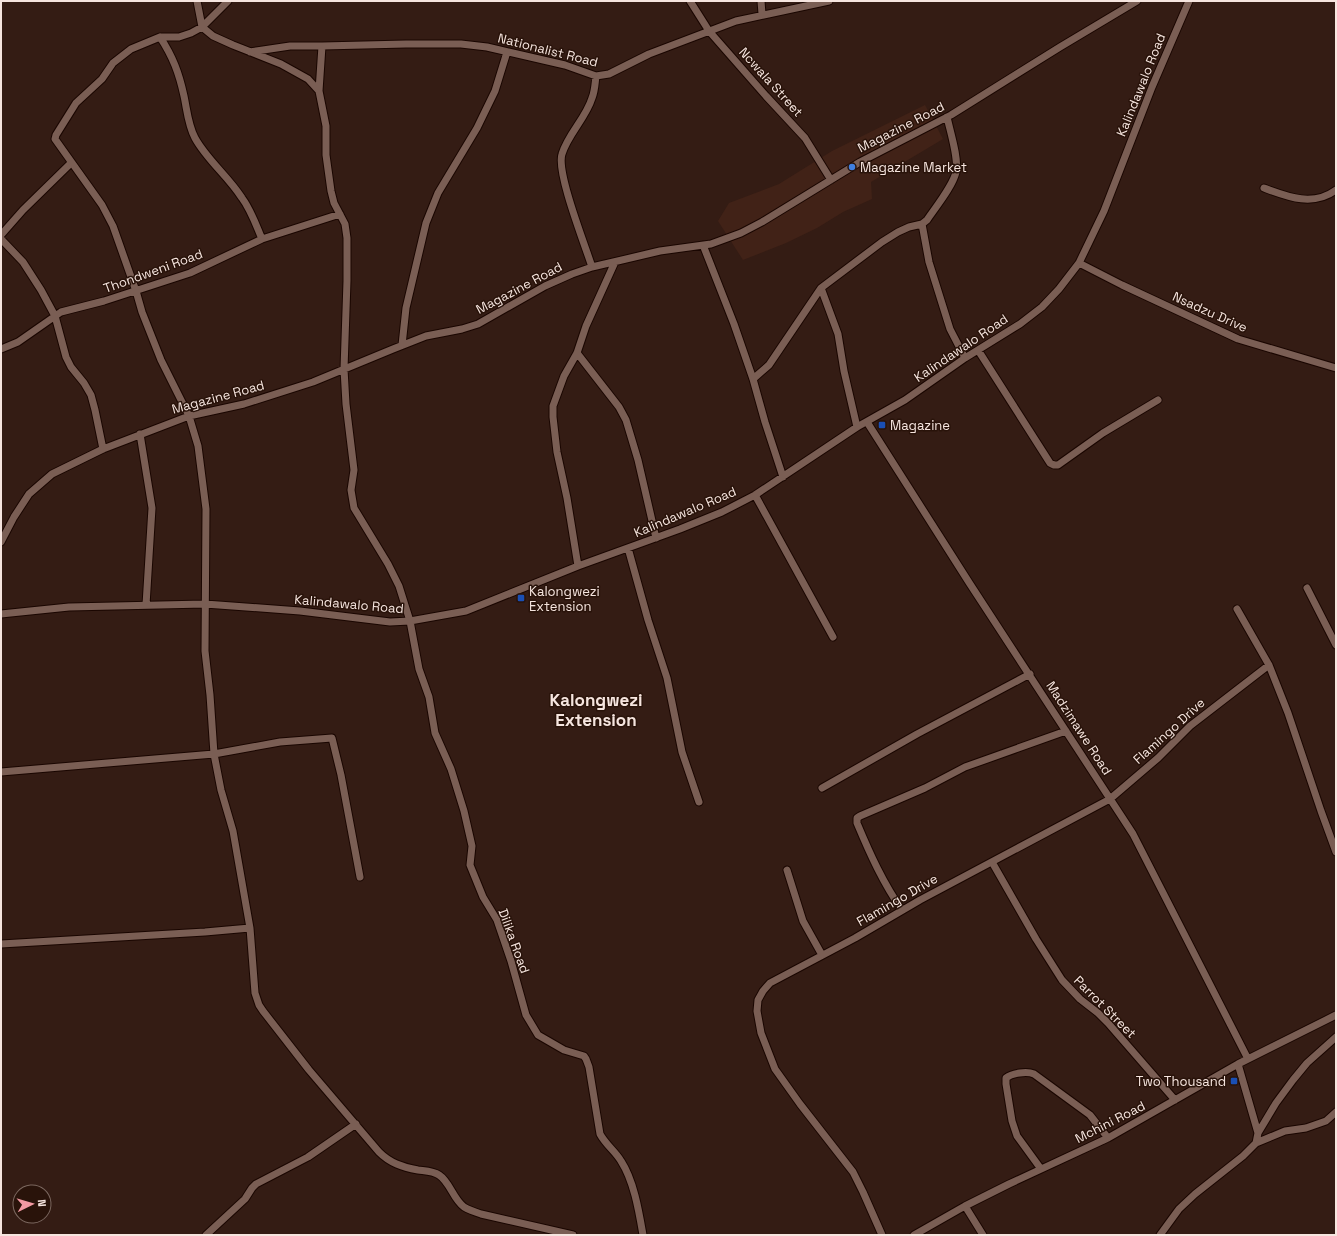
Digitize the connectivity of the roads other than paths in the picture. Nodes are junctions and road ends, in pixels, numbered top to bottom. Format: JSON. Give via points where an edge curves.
{"nodes":[{"id":1,"x":197,"y":1,"type":"edge"},
{"id":2,"x":228,"y":1,"type":"edge"},
{"id":3,"x":690,"y":1,"type":"edge"},
{"id":4,"x":761,"y":1,"type":"edge"},
{"id":5,"x":828,"y":1,"type":"edge"},
{"id":6,"x":1137,"y":1,"type":"edge"},
{"id":7,"x":1189,"y":1,"type":"edge"},
{"id":8,"x":762,"y":14,"type":"junction"},
{"id":9,"x":202,"y":27,"type":"junction"},
{"id":10,"x":710,"y":31,"type":"junction"},
{"id":11,"x":160,"y":37,"type":"junction"},
{"id":12,"x":322,"y":46,"type":"junction"},
{"id":13,"x":250,"y":52,"type":"junction"},
{"id":14,"x":507,"y":52,"type":"junction"},
{"id":15,"x":596,"y":76,"type":"junction"},
{"id":16,"x":319,"y":91,"type":"junction"},
{"id":17,"x":947,"y":117,"type":"junction"},
{"id":18,"x":71,"y":163,"type":"junction"},
{"id":19,"x":831,"y":180,"type":"junction"},
{"id":20,"x":1264,"y":188,"type":"dead end"},
{"id":21,"x":1336,"y":190,"type":"edge"},
{"id":22,"x":340,"y":214,"type":"junction"},
{"id":23,"x":922,"y":224,"type":"junction"},
{"id":24,"x":1,"y":235,"type":"edge"},
{"id":25,"x":1,"y":239,"type":"edge"},
{"id":26,"x":262,"y":239,"type":"junction"},
{"id":27,"x":703,"y":245,"type":"junction"},
{"id":28,"x":615,"y":262,"type":"junction"},
{"id":29,"x":1079,"y":263,"type":"junction"},
{"id":30,"x":592,"y":267,"type":"junction"},
{"id":31,"x":821,"y":288,"type":"junction"},
{"id":32,"x":136,"y":291,"type":"junction"},
{"id":33,"x":55,"y":316,"type":"junction"},
{"id":34,"x":402,"y":345,"type":"junction"},
{"id":35,"x":1,"y":349,"type":"edge"},
{"id":36,"x":978,"y":350,"type":"junction"},
{"id":37,"x":577,"y":353,"type":"junction"},
{"id":38,"x":965,"y":358,"type":"junction"},
{"id":39,"x":1336,"y":368,"type":"edge"},
{"id":40,"x":344,"y":369,"type":"junction"},
{"id":41,"x":753,"y":379,"type":"junction"},
{"id":42,"x":1158,"y":400,"type":"dead end"},
{"id":43,"x":189,"y":416,"type":"junction"},
{"id":44,"x":867,"y":422,"type":"junction"},
{"id":45,"x":857,"y":427,"type":"junction"},
{"id":46,"x":140,"y":434,"type":"junction"},
{"id":47,"x":103,"y":449,"type":"junction"},
{"id":48,"x":783,"y":477,"type":"junction"},
{"id":49,"x":755,"y":495,"type":"junction"},
{"id":50,"x":656,"y":538,"type":"junction"},
{"id":51,"x":1,"y":542,"type":"edge"},
{"id":52,"x":628,"y":548,"type":"junction"},
{"id":53,"x":578,"y":566,"type":"junction"},
{"id":54,"x":1308,"y":588,"type":"dead end"},
{"id":55,"x":205,"y":604,"type":"junction"},
{"id":56,"x":146,"y":605,"type":"junction"},
{"id":57,"x":1237,"y":609,"type":"dead end"},
{"id":58,"x":1,"y":614,"type":"edge"},
{"id":59,"x":410,"y":621,"type":"junction"},
{"id":60,"x":833,"y":637,"type":"dead end"},
{"id":61,"x":1336,"y":645,"type":"edge"},
{"id":62,"x":1268,"y":664,"type":"junction"},
{"id":63,"x":1030,"y":674,"type":"junction"},
{"id":64,"x":1066,"y":731,"type":"junction"},
{"id":65,"x":214,"y":754,"type":"junction"},
{"id":66,"x":1,"y":772,"type":"edge"},
{"id":67,"x":822,"y":788,"type":"dead end"},
{"id":68,"x":1110,"y":799,"type":"junction"},
{"id":69,"x":699,"y":802,"type":"dead end"},
{"id":70,"x":1336,"y":852,"type":"edge"},
{"id":71,"x":992,"y":862,"type":"junction"},
{"id":72,"x":787,"y":870,"type":"dead end"},
{"id":73,"x":360,"y":877,"type":"dead end"},
{"id":74,"x":902,"y":910,"type":"junction"},
{"id":75,"x":250,"y":928,"type":"junction"},
{"id":76,"x":1,"y":944,"type":"edge"},
{"id":77,"x":822,"y":955,"type":"junction"},
{"id":78,"x":1336,"y":1015,"type":"edge"},
{"id":79,"x":1336,"y":1037,"type":"edge"},
{"id":80,"x":1248,"y":1059,"type":"junction"},
{"id":81,"x":1238,"y":1064,"type":"junction"},
{"id":82,"x":1175,"y":1100,"type":"junction"},
{"id":83,"x":1336,"y":1112,"type":"edge"},
{"id":84,"x":356,"y":1124,"type":"junction"},
{"id":85,"x":1258,"y":1133,"type":"junction"},
{"id":86,"x":1108,"y":1138,"type":"junction"},
{"id":87,"x":1256,"y":1143,"type":"junction"},
{"id":88,"x":1041,"y":1169,"type":"junction"},
{"id":89,"x":965,"y":1206,"type":"junction"},
{"id":90,"x":206,"y":1235,"type":"edge"},
{"id":91,"x":573,"y":1235,"type":"edge"},
{"id":92,"x":643,"y":1235,"type":"edge"},
{"id":93,"x":882,"y":1235,"type":"edge"},
{"id":94,"x":914,"y":1235,"type":"edge"},
{"id":95,"x":983,"y":1235,"type":"edge"},
{"id":96,"x":1160,"y":1235,"type":"edge"}],
"edges":[{"from":1,"to":9,"type":"street"},
{"from":2,"to":9,"type":"street"},
{"from":3,"to":10,"type":"street","name":"Ncwala Street"},
{"from":4,"to":8,"type":"street"},
{"from":5,"to":8,"type":"street","name":"Nationalist Road"},
{"from":6,"to":17,"type":"street","name":"Magazine Road"},
{"from":7,"to":29,"type":"street","name":"Kalindawalo Road","via":[[1152,87],[1104,211]]},
{"from":8,"to":10,"type":"street","name":"Nationalist Road"},
{"from":9,"to":11,"type":"street","via":[[179,37]]},
{"from":9,"to":13,"type":"street","via":[[214,36]]},
{"from":10,"to":15,"type":"street","name":"Nationalist Road","via":[[649,54],[609,74]]},
{"from":10,"to":19,"type":"street","name":"Ncwala Street","via":[[805,138]]},
{"from":11,"to":18,"type":"street","via":[[131,49],[113,62],[102,79],[67,115],[55,139]]},
{"from":11,"to":26,"type":"street","via":[[176,68],[194,136],[204,153],[243,198]]},
{"from":12,"to":13,"type":"street","name":"Nationalist Road","via":[[290,46]]},
{"from":12,"to":14,"type":"street","name":"Nationalist Road","via":[[461,44]]},
{"from":12,"to":16,"type":"street"},
{"from":13,"to":16,"type":"street","via":[[281,64],[308,80]]},
{"from":14,"to":15,"type":"street","name":"Nationalist Road","via":[[565,65]]},
{"from":14,"to":34,"type":"street","via":[[495,91],[477,128],[438,194],[426,224],[406,308]]},
{"from":15,"to":30,"type":"street","via":[[592,98],[572,133],[561,160],[566,188]]},
{"from":16,"to":22,"type":"street","via":[[326,126],[326,155],[331,191]]},
{"from":17,"to":19,"type":"street","name":"Magazine Road"},
{"from":17,"to":23,"type":"street","via":[[956,171],[927,220]]},
{"from":18,"to":24,"type":"street"},
{"from":18,"to":32,"type":"street","via":[[106,212]]},
{"from":19,"to":27,"type":"street","name":"Magazine Road","via":[[762,222],[723,241]]},
{"from":20,"to":21,"type":"street","via":[[1288,197],[1309,200]]},
{"from":22,"to":26,"type":"street","name":"Thondweni Road"},
{"from":22,"to":40,"type":"street","via":[[347,238]]},
{"from":23,"to":31,"type":"street","via":[[909,227],[882,242]]},
{"from":23,"to":38,"type":"street","via":[[928,262],[950,329]]},
{"from":25,"to":33,"type":"street","via":[[23,262]]},
{"from":26,"to":32,"type":"street","name":"Thondweni Road","via":[[190,273]]},
{"from":27,"to":28,"type":"street","name":"Magazine Road","via":[[660,251]]},
{"from":27,"to":41,"type":"street"},
{"from":28,"to":30,"type":"street","name":"Magazine Road"},
{"from":28,"to":37,"type":"street","via":[[586,326]]},
{"from":29,"to":36,"type":"street","name":"Kalindawalo Road","via":[[1042,307]]},
{"from":29,"to":39,"type":"street","name":"Nsadzu Drive","via":[[1122,286],[1238,339]]},
{"from":30,"to":34,"type":"street","name":"Magazine Road","via":[[545,286],[478,324],[426,336]]},
{"from":31,"to":41,"type":"street","via":[[769,365]]},
{"from":31,"to":45,"type":"street","via":[[838,334]]},
{"from":32,"to":33,"type":"street","name":"Thondweni Road"},
{"from":32,"to":43,"type":"street","via":[[161,360]]},
{"from":33,"to":35,"type":"street","name":"Thondweni Road","via":[[18,342]]},
{"from":33,"to":47,"type":"street","via":[[66,357],[91,395]]},
{"from":34,"to":40,"type":"street","name":"Magazine Road"},
{"from":36,"to":38,"type":"street","name":"Kalindawalo Road"},
{"from":36,"to":42,"type":"street","via":[[1054,466]]},
{"from":37,"to":50,"type":"street","via":[[619,407],[626,420]]},
{"from":37,"to":53,"type":"street","via":[[561,382],[553,417]]},
{"from":38,"to":44,"type":"street","name":"Kalindawalo Road","via":[[905,400]]},
{"from":40,"to":43,"type":"street","name":"Magazine Road","via":[[313,382],[244,404]]},
{"from":40,"to":59,"type":"street","via":[[354,470],[351,490],[354,508],[399,586]]},
{"from":41,"to":48,"type":"street"},
{"from":43,"to":46,"type":"street","name":"Magazine Road"},
{"from":43,"to":55,"type":"street","via":[[198,446],[206,509]]},
{"from":44,"to":45,"type":"street","name":"Kalindawalo Road"},
{"from":44,"to":63,"type":"street","name":"Madzimawe Road"},
{"from":45,"to":48,"type":"street","name":"Kalindawalo Road"},
{"from":46,"to":47,"type":"street","name":"Magazine Road"},
{"from":46,"to":56,"type":"street","via":[[152,508]]},
{"from":47,"to":51,"type":"street","name":"Magazine Road","via":[[52,474],[28,494]]},
{"from":48,"to":49,"type":"street","name":"Kalindawalo Road"},
{"from":49,"to":50,"type":"street","name":"Kalindawalo Road","via":[[722,512]]},
{"from":49,"to":60,"type":"street"},
{"from":50,"to":52,"type":"street","name":"Kalindawalo Road"},
{"from":52,"to":53,"type":"street","name":"Kalindawalo Road"},
{"from":52,"to":69,"type":"street","via":[[667,678],[682,752]]},
{"from":53,"to":59,"type":"street","name":"Kalindawalo Road","via":[[466,611]]},
{"from":54,"to":61,"type":"street"},
{"from":55,"to":56,"type":"street","name":"Kalindawalo Road"},
{"from":55,"to":59,"type":"street","name":"Kalindawalo Road","via":[[300,611],[390,622]]},
{"from":55,"to":65,"type":"street","via":[[205,651]]},
{"from":56,"to":58,"type":"street","name":"Kalindawalo Road","via":[[69,607]]},
{"from":57,"to":62,"type":"street"},
{"from":59,"to":92,"type":"street","name":"Dilika Road","via":[[435,733],[451,769],[464,810],[472,846],[470,865],[497,920],[526,1015],[538,1035],[586,1059],[600,1134],[623,1165],[636,1198]]},
{"from":62,"to":68,"type":"street","name":"Flamingo Drive","via":[[1190,726],[1158,758]]},
{"from":62,"to":70,"type":"street","via":[[1288,713]]},
{"from":63,"to":64,"type":"street","name":"Madzimawe Road"},
{"from":63,"to":67,"type":"street"},
{"from":64,"to":68,"type":"street","name":"Madzimawe Road"},
{"from":64,"to":74,"type":"street","via":[[965,767],[857,818],[889,893]]},
{"from":65,"to":66,"type":"street"},
{"from":65,"to":73,"type":"street","via":[[280,742],[332,738]]},
{"from":65,"to":75,"type":"street","via":[[232,831]]},
{"from":68,"to":71,"type":"street","name":"Flamingo Drive"},
{"from":68,"to":80,"type":"street","name":"Madzimawe Road","via":[[1137,840]]},
{"from":71,"to":74,"type":"street","name":"Flamingo Drive"},
{"from":71,"to":82,"type":"street","name":"Parrot Street","via":[[1062,980],[1108,1023]]},
{"from":72,"to":77,"type":"street","via":[[803,921]]},
{"from":74,"to":77,"type":"street","name":"Flamingo Drive"},
{"from":75,"to":76,"type":"street"},
{"from":75,"to":84,"type":"street","via":[[253,982],[259,1005],[309,1070]]},
{"from":77,"to":93,"type":"street","name":"Flamingo Drive","via":[[770,983],[763,991],[758,1000],[757,1011],[761,1033],[775,1069],[853,1172]]},
{"from":78,"to":80,"type":"street","name":"Mchini Road"},
{"from":79,"to":85,"type":"street","via":[[1307,1063],[1293,1080]]},
{"from":80,"to":81,"type":"street","name":"Mchini Road"},
{"from":81,"to":82,"type":"street","name":"Mchini Road"},
{"from":81,"to":85,"type":"street"},
{"from":82,"to":86,"type":"street","name":"Mchini Road"},
{"from":83,"to":87,"type":"street","via":[[1326,1121],[1306,1128],[1285,1131]]},
{"from":84,"to":90,"type":"street","via":[[308,1157],[256,1184],[245,1199]]},
{"from":84,"to":91,"type":"street","via":[[388,1160],[400,1166],[442,1177],[459,1201],[470,1210]]},
{"from":85,"to":87,"type":"street"},
{"from":86,"to":88,"type":"street","name":"Mchini Road"},
{"from":86,"to":88,"type":"street","via":[[1090,1115],[1034,1074],[1028,1072],[1010,1075],[1006,1078],[1006,1084],[1014,1129]]},
{"from":87,"to":96,"type":"street","via":[[1179,1209]]},
{"from":88,"to":89,"type":"street","name":"Mchini Road"},
{"from":89,"to":94,"type":"street","name":"Mchini Road"},
{"from":89,"to":95,"type":"street"}]}
